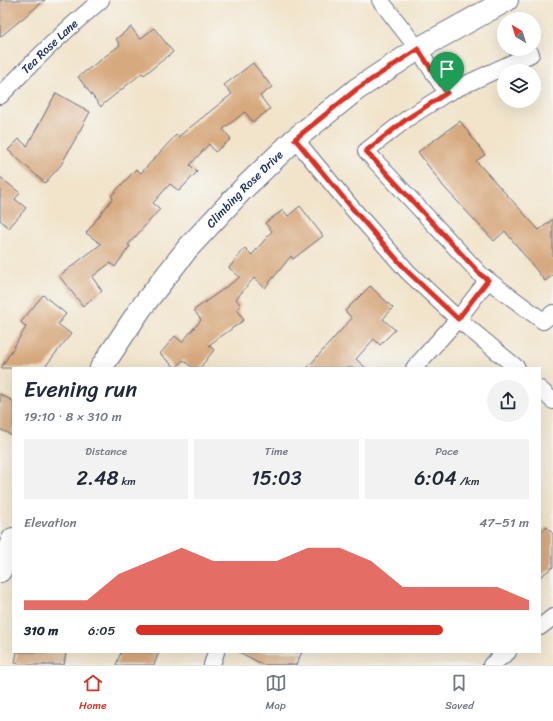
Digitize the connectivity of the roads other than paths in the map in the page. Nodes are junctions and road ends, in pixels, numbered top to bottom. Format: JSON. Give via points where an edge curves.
{"nodes":[{"id":1,"x":101,"y":0,"type":"edge"},
{"id":2,"x":380,"y":0,"type":"edge"},
{"id":3,"x":507,"y":0,"type":"edge"},
{"id":4,"x":418,"y":49,"type":"junction"},
{"id":5,"x":527,"y":56,"type":"edge"},
{"id":6,"x":447,"y":93,"type":"junction"},
{"id":7,"x":0,"y":96,"type":"edge"},
{"id":8,"x":295,"y":139,"type":"junction"},
{"id":9,"x":488,"y":280,"type":"junction"},
{"id":10,"x":553,"y":314,"type":"edge"},
{"id":11,"x":458,"y":319,"type":"junction"},
{"id":12,"x":102,"y":367,"type":"edge"},
{"id":13,"x":415,"y":367,"type":"edge"},
{"id":14,"x":516,"y":367,"type":"edge"},
{"id":15,"x":541,"y":390,"type":"edge"},
{"id":16,"x":553,"y":401,"type":"edge"},
{"id":17,"x":12,"y":541,"type":"edge"},
{"id":18,"x":0,"y":571,"type":"edge"},
{"id":19,"x":553,"y":617,"type":"edge"},
{"id":20,"x":541,"y":626,"type":"edge"},
{"id":21,"x":216,"y":653,"type":"edge"},
{"id":22,"x":507,"y":653,"type":"edge"},
{"id":23,"x":212,"y":665,"type":"edge"},
{"id":24,"x":491,"y":665,"type":"edge"}],
"edges":[{"from":1,"to":7,"type":"street","name":"Tea Rose Lane","via":[[30,64]]},
{"from":2,"to":4,"type":"street"},
{"from":3,"to":4,"type":"street","name":"Climbing Rose Drive"},
{"from":4,"to":6,"type":"street"},
{"from":4,"to":8,"type":"street","name":"Climbing Rose Drive","via":[[357,89]]},
{"from":5,"to":6,"type":"street"},
{"from":6,"to":9,"type":"street","via":[[408,118],[366,151]]},
{"from":8,"to":11,"type":"street","via":[[408,272]]},
{"from":8,"to":12,"type":"street","name":"Climbing Rose Drive","via":[[242,190],[188,248],[141,308]]},
{"from":9,"to":10,"type":"street","via":[[543,321]]},
{"from":9,"to":11,"type":"street"},
{"from":11,"to":13,"type":"street"},
{"from":11,"to":14,"type":"street"},
{"from":15,"to":16,"type":"street"},
{"from":17,"to":18,"type":"street"},
{"from":19,"to":20,"type":"street"},
{"from":21,"to":23,"type":"street"},
{"from":22,"to":24,"type":"street"}]}
